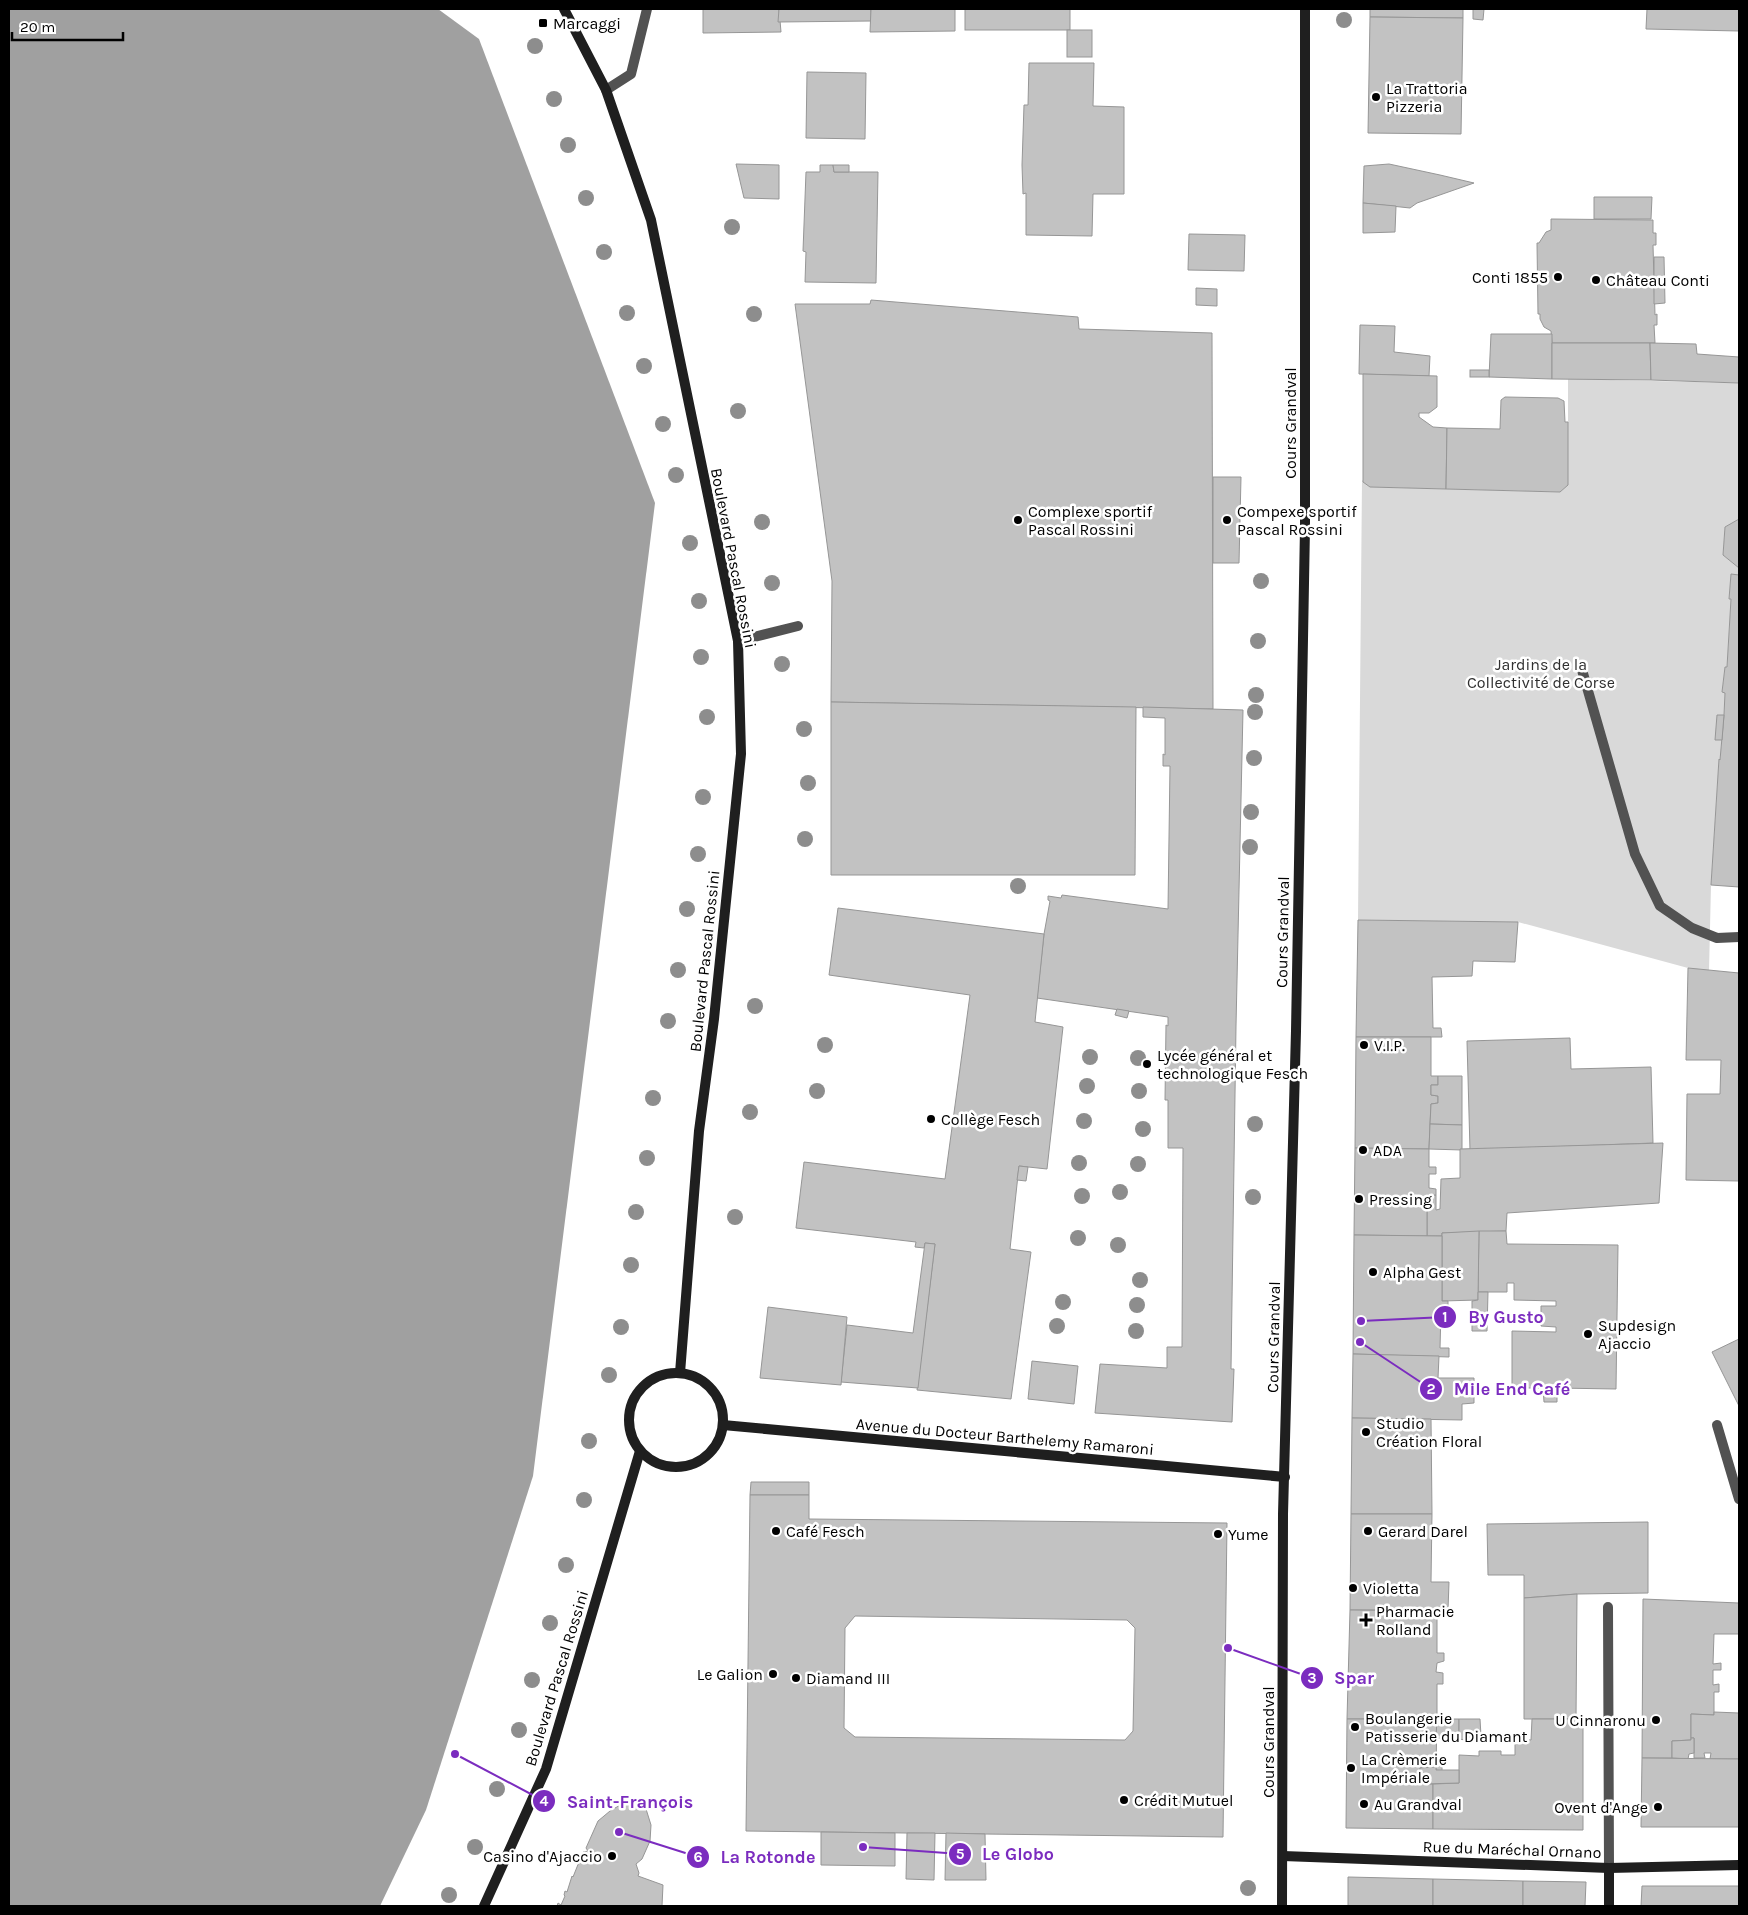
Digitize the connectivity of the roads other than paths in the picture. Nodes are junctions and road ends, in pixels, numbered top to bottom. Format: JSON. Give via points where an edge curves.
{"nodes":[{"id":1,"x":564,"y":9,"type":"edge"},
{"id":2,"x":647,"y":9,"type":"edge"},
{"id":3,"x":1305,"y":9,"type":"edge"},
{"id":4,"x":606,"y":90,"type":"junction"},
{"id":5,"x":798,"y":626,"type":"dead end"},
{"id":6,"x":738,"y":641,"type":"junction"},
{"id":7,"x":1582,"y":670,"type":"dead end"},
{"id":8,"x":1739,"y":937,"type":"edge"},
{"id":9,"x":680,"y":1373,"type":"junction"},
{"id":10,"x":723,"y":1425,"type":"junction"},
{"id":11,"x":1717,"y":1425,"type":"dead end"},
{"id":12,"x":640,"y":1451,"type":"junction"},
{"id":13,"x":1285,"y":1477,"type":"junction"},
{"id":14,"x":1739,"y":1498,"type":"edge"},
{"id":15,"x":1608,"y":1607,"type":"dead end"},
{"id":16,"x":1283,"y":1856,"type":"junction"},
{"id":17,"x":1739,"y":1865,"type":"edge"},
{"id":18,"x":1609,"y":1868,"type":"junction"},
{"id":19,"x":484,"y":1906,"type":"edge"},
{"id":20,"x":1282,"y":1906,"type":"edge"},
{"id":21,"x":1609,"y":1906,"type":"edge"}],
"edges":[{"from":1,"to":4,"type":"main road","name":"Boulevard Pascal Rossini"},
{"from":2,"to":4,"type":"street","via":[[631,74]]},
{"from":3,"to":13,"type":"main road","name":"Cours Grandval","via":[[1305,527]]},
{"from":4,"to":6,"type":"main road","name":"Boulevard Pascal Rossini","via":[[651,220]]},
{"from":5,"to":6,"type":"street"},
{"from":6,"to":9,"type":"main road","name":"Boulevard Pascal Rossini","via":[[741,754],[714,1019],[699,1131]]},
{"from":7,"to":8,"type":"street","via":[[1635,854],[1660,906],[1692,928],[1717,938]]},
{"from":9,"to":10,"type":"main road","via":[[707,1385],[717,1396]]},
{"from":9,"to":12,"type":"main road","via":[[664,1374],[638,1392],[631,1406],[629,1422],[632,1437]]},
{"from":10,"to":12,"type":"main road","via":[[719,1440],[697,1463],[666,1467]]},
{"from":10,"to":13,"type":"main road","name":"Avenue du Docteur Barthelemy Ramaroni"},
{"from":11,"to":14,"type":"street"},
{"from":12,"to":19,"type":"main road","name":"Boulevard Pascal Rossini","via":[[546,1769]]},
{"from":13,"to":16,"type":"main road","name":"Cours Grandval"},
{"from":15,"to":18,"type":"street"},
{"from":16,"to":18,"type":"main road","name":"Rue du Maréchal Ornano"},
{"from":16,"to":20,"type":"main road","name":"Cours Grandval"},
{"from":17,"to":18,"type":"main road","name":"Rue du Maréchal Ornano"},
{"from":18,"to":21,"type":"main road"}]}
